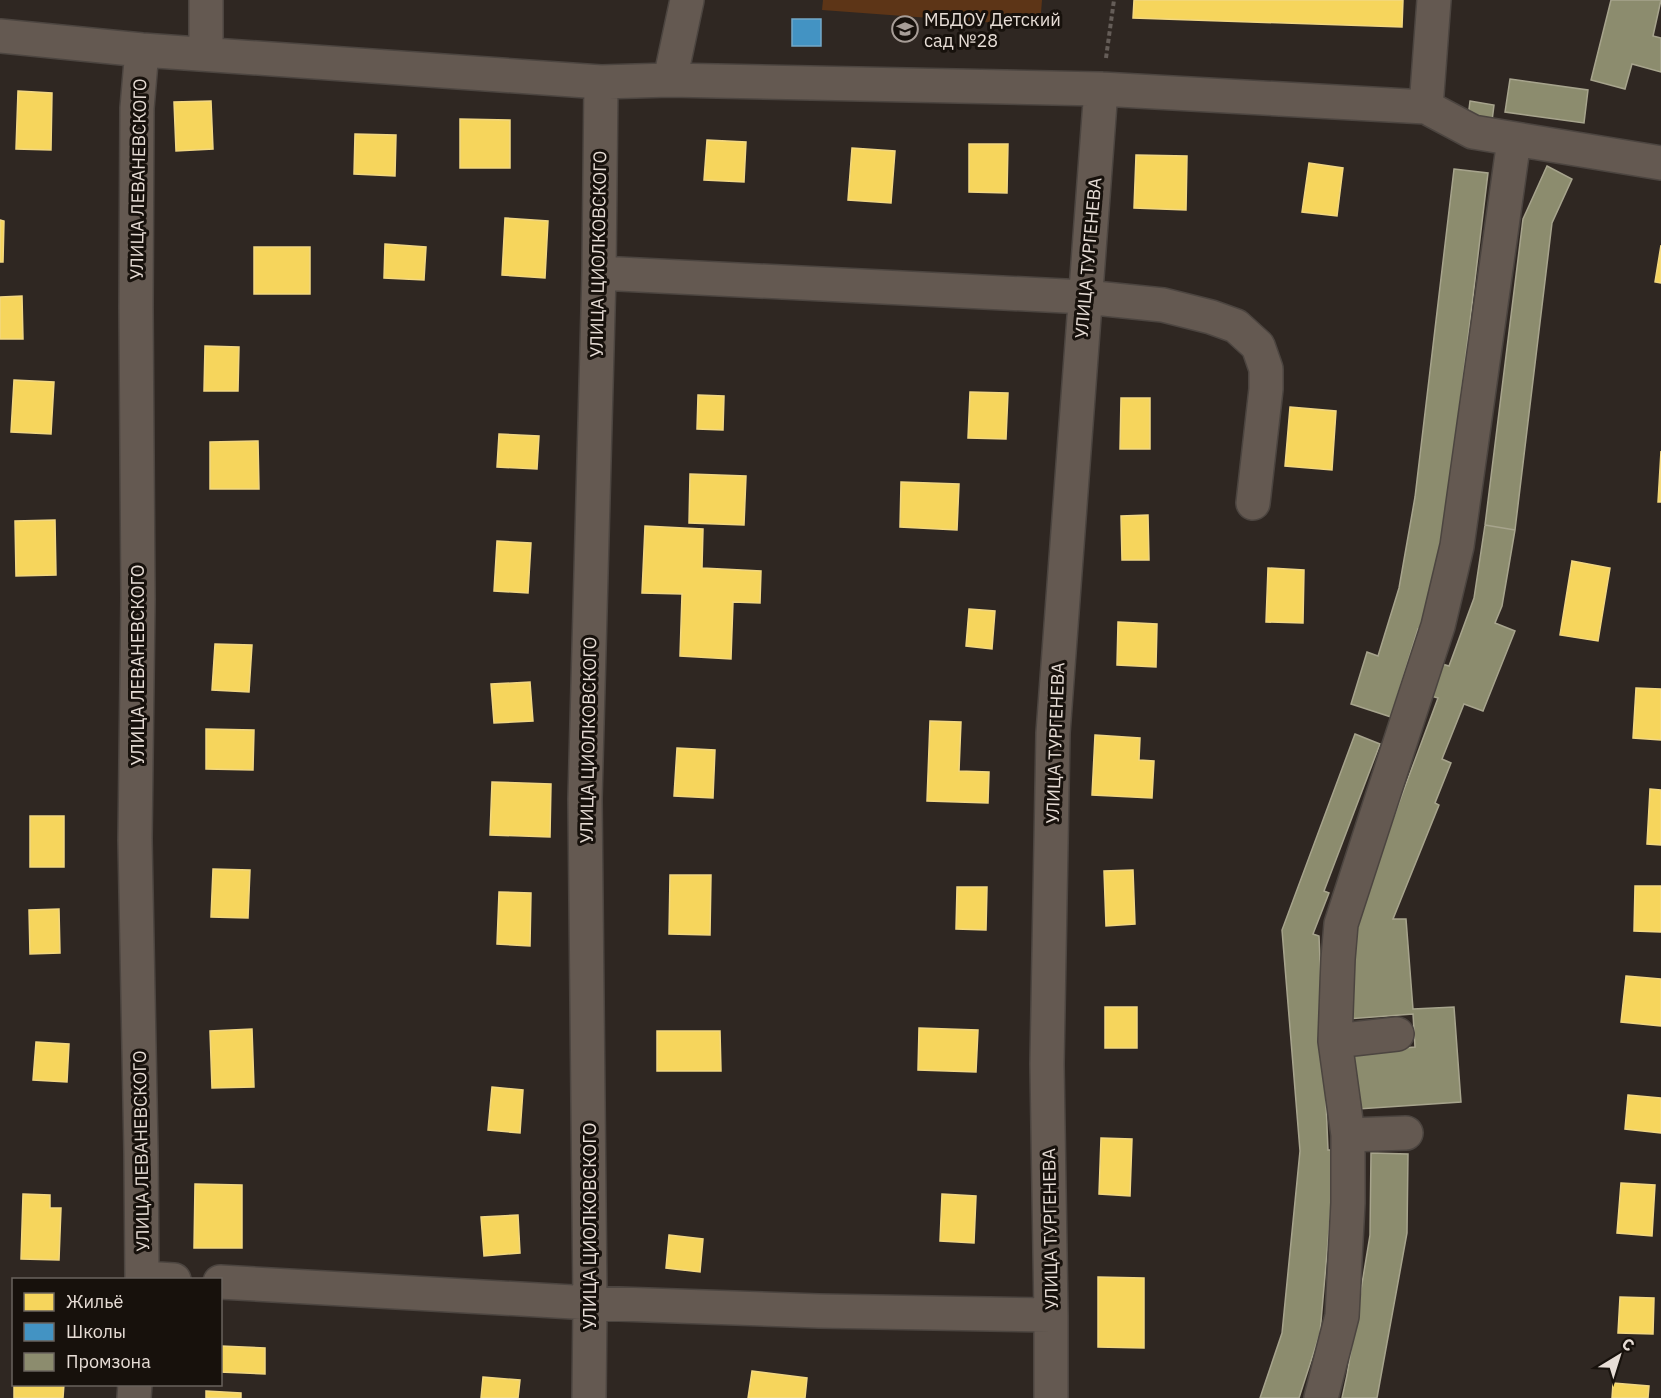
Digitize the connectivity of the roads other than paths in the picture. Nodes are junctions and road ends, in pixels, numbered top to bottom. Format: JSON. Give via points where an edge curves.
{"nodes":[{"id":1,"x":206,"y":0,"type":"edge"},
{"id":2,"x":687,"y":0,"type":"edge"},
{"id":3,"x":1434,"y":0,"type":"edge"},
{"id":4,"x":0,"y":36,"type":"edge"},
{"id":5,"x":142,"y":50,"type":"junction"},
{"id":6,"x":206,"y":54,"type":"junction"},
{"id":7,"x":670,"y":80,"type":"junction"},
{"id":8,"x":601,"y":82,"type":"junction"},
{"id":9,"x":1101,"y":89,"type":"junction"},
{"id":10,"x":1426,"y":107,"type":"junction"},
{"id":11,"x":1514,"y":140,"type":"junction"},
{"id":12,"x":1661,"y":163,"type":"edge"},
{"id":13,"x":599,"y":273,"type":"junction"},
{"id":14,"x":1084,"y":297,"type":"junction"},
{"id":15,"x":1253,"y":502,"type":"dead end"},
{"id":16,"x":1397,"y":1034,"type":"dead end"},
{"id":17,"x":1335,"y":1041,"type":"junction"},
{"id":18,"x":1406,"y":1133,"type":"dead end"},
{"id":19,"x":1348,"y":1135,"type":"junction"},
{"id":20,"x":142,"y":1278,"type":"edge"},
{"id":21,"x":222,"y":1282,"type":"edge"},
{"id":22,"x":590,"y":1303,"type":"junction"},
{"id":23,"x":1051,"y":1316,"type":"junction"},
{"id":24,"x":589,"y":1398,"type":"edge"},
{"id":25,"x":1051,"y":1398,"type":"edge"},
{"id":26,"x":1321,"y":1398,"type":"edge"}],
"edges":[{"from":1,"to":6,"type":"street"},
{"from":2,"to":7,"type":"street"},
{"from":3,"to":10,"type":"street"},
{"from":4,"to":5,"type":"street"},
{"from":5,"to":6,"type":"street"},
{"from":5,"to":20,"type":"street","name":"УЛИЦА ЛЕВАНЕВСКОГО","via":[[137,108],[135,840]]},
{"from":6,"to":8,"type":"street"},
{"from":7,"to":8,"type":"street"},
{"from":7,"to":9,"type":"street"},
{"from":8,"to":13,"type":"street","name":"УЛИЦА ЦИОЛКОВСКОГО"},
{"from":9,"to":10,"type":"street"},
{"from":9,"to":14,"type":"street","name":"УЛИЦА ТУРГЕНЕВА"},
{"from":10,"to":11,"type":"street","via":[[1473,132]]},
{"from":11,"to":12,"type":"street"},
{"from":11,"to":17,"type":"street","via":[[1457,546],[1438,626],[1341,924]]},
{"from":13,"to":14,"type":"street"},
{"from":13,"to":22,"type":"street","name":"УЛИЦА ЦИОЛКОВСКОГО","via":[[585,799]]},
{"from":14,"to":15,"type":"street","via":[[1163,305],[1211,317],[1236,327],[1257,346],[1266,369],[1266,389]]},
{"from":14,"to":23,"type":"street","name":"УЛИЦА ТУРГЕНЕВА","via":[[1053,734],[1047,1065]]},
{"from":16,"to":17,"type":"street"},
{"from":17,"to":19,"type":"street"},
{"from":18,"to":19,"type":"street"},
{"from":19,"to":26,"type":"street","via":[[1342,1316]]},
{"from":21,"to":22,"type":"street"},
{"from":22,"to":23,"type":"street"},
{"from":22,"to":24,"type":"street","name":"УЛИЦА ЦИОЛКОВСКОГО"},
{"from":23,"to":25,"type":"street","name":"УЛИЦА ТУРГЕНЕВА"}]}
